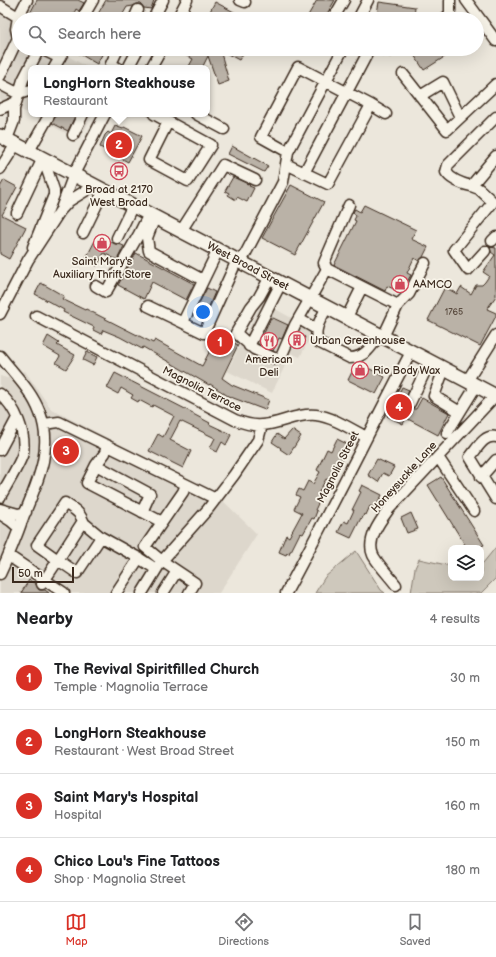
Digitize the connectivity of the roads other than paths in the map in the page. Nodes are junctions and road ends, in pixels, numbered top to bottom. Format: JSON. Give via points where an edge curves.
{"nodes":[{"id":1,"x":27,"y":0,"type":"edge"},
{"id":2,"x":93,"y":0,"type":"edge"},
{"id":3,"x":163,"y":0,"type":"edge"},
{"id":4,"x":187,"y":0,"type":"edge"},
{"id":5,"x":344,"y":0,"type":"edge"},
{"id":6,"x":368,"y":0,"type":"edge"},
{"id":7,"x":450,"y":0,"type":"edge"},
{"id":8,"x":466,"y":0,"type":"edge"},
{"id":9,"x":0,"y":6,"type":"edge"},
{"id":10,"x":21,"y":12,"type":"edge"},
{"id":11,"x":86,"y":12,"type":"edge"},
{"id":12,"x":157,"y":12,"type":"edge"},
{"id":13,"x":181,"y":12,"type":"edge"},
{"id":14,"x":337,"y":12,"type":"edge"},
{"id":15,"x":362,"y":12,"type":"edge"},
{"id":16,"x":450,"y":12,"type":"edge"},
{"id":17,"x":475,"y":12,"type":"edge"},
{"id":18,"x":12,"y":13,"type":"edge"},
{"id":19,"x":484,"y":25,"type":"edge"},
{"id":20,"x":496,"y":41,"type":"edge"},
{"id":21,"x":12,"y":51,"type":"edge"},
{"id":22,"x":36,"y":56,"type":"edge"},
{"id":23,"x":56,"y":56,"type":"edge"},
{"id":24,"x":115,"y":56,"type":"edge"},
{"id":25,"x":134,"y":56,"type":"edge"},
{"id":26,"x":157,"y":56,"type":"edge"},
{"id":27,"x":339,"y":56,"type":"edge"},
{"id":28,"x":366,"y":56,"type":"dead end"},
{"id":29,"x":60,"y":58,"type":"joint"},
{"id":30,"x":31,"y":65,"type":"edge"},
{"id":31,"x":56,"y":65,"type":"edge"},
{"id":32,"x":113,"y":65,"type":"edge"},
{"id":33,"x":130,"y":65,"type":"edge"},
{"id":34,"x":152,"y":65,"type":"edge"},
{"id":35,"x":28,"y":71,"type":"edge"},
{"id":36,"x":403,"y":74,"type":"dead end"},
{"id":37,"x":0,"y":76,"type":"edge"},
{"id":38,"x":326,"y":81,"type":"junction"},
{"id":39,"x":0,"y":84,"type":"edge"},
{"id":40,"x":496,"y":84,"type":"edge"},
{"id":41,"x":28,"y":92,"type":"edge"},
{"id":42,"x":348,"y":93,"type":"junction"},
{"id":43,"x":420,"y":96,"type":"junction"},
{"id":44,"x":18,"y":98,"type":"junction"},
{"id":45,"x":371,"y":105,"type":"junction"},
{"id":46,"x":0,"y":109,"type":"edge"},
{"id":47,"x":386,"y":114,"type":"dead end"},
{"id":48,"x":48,"y":117,"type":"edge"},
{"id":49,"x":82,"y":117,"type":"edge"},
{"id":50,"x":103,"y":117,"type":"edge"},
{"id":51,"x":159,"y":117,"type":"edge"},
{"id":52,"x":202,"y":117,"type":"edge"},
{"id":53,"x":460,"y":117,"type":"junction"},
{"id":54,"x":496,"y":117,"type":"edge"},
{"id":55,"x":168,"y":122,"type":"junction"},
{"id":56,"x":224,"y":129,"type":"dead end"},
{"id":57,"x":73,"y":135,"type":"dead end"},
{"id":58,"x":8,"y":140,"type":"edge"},
{"id":59,"x":29,"y":150,"type":"junction"},
{"id":60,"x":288,"y":152,"type":"junction"},
{"id":61,"x":496,"y":156,"type":"edge"},
{"id":62,"x":43,"y":158,"type":"junction"},
{"id":63,"x":286,"y":164,"type":"junction"},
{"id":64,"x":0,"y":169,"type":"edge"},
{"id":65,"x":304,"y":172,"type":"junction"},
{"id":66,"x":74,"y":174,"type":"junction"},
{"id":67,"x":256,"y":180,"type":"dead end"},
{"id":68,"x":471,"y":186,"type":"junction"},
{"id":69,"x":100,"y":188,"type":"junction"},
{"id":70,"x":54,"y":195,"type":"junction"},
{"id":71,"x":495,"y":200,"type":"edge"},
{"id":72,"x":133,"y":205,"type":"junction"},
{"id":73,"x":349,"y":205,"type":"dead end"},
{"id":74,"x":60,"y":211,"type":"junction"},
{"id":75,"x":17,"y":213,"type":"dead end"},
{"id":76,"x":152,"y":215,"type":"junction"},
{"id":77,"x":181,"y":230,"type":"junction"},
{"id":78,"x":83,"y":233,"type":"dead end"},
{"id":79,"x":117,"y":238,"type":"dead end"},
{"id":80,"x":218,"y":250,"type":"junction"},
{"id":81,"x":485,"y":251,"type":"dead end"},
{"id":82,"x":28,"y":260,"type":"junction"},
{"id":83,"x":239,"y":261,"type":"junction"},
{"id":84,"x":425,"y":263,"type":"dead end"},
{"id":85,"x":327,"y":269,"type":"junction"},
{"id":86,"x":203,"y":280,"type":"junction"},
{"id":87,"x":276,"y":280,"type":"junction"},
{"id":88,"x":96,"y":286,"type":"dead end"},
{"id":89,"x":362,"y":287,"type":"junction"},
{"id":90,"x":311,"y":298,"type":"junction"},
{"id":91,"x":398,"y":305,"type":"junction"},
{"id":92,"x":148,"y":306,"type":"dead end"},
{"id":93,"x":327,"y":307,"type":"junction"},
{"id":94,"x":0,"y":314,"type":"edge"},
{"id":95,"x":36,"y":316,"type":"dead end"},
{"id":96,"x":347,"y":317,"type":"junction"},
{"id":97,"x":299,"y":319,"type":"junction"},
{"id":98,"x":182,"y":322,"type":"junction"},
{"id":99,"x":316,"y":329,"type":"junction"},
{"id":100,"x":496,"y":335,"type":"edge"},
{"id":101,"x":381,"y":336,"type":"junction"},
{"id":102,"x":249,"y":346,"type":"junction"},
{"id":103,"x":411,"y":352,"type":"junction"},
{"id":104,"x":0,"y":356,"type":"edge"},
{"id":105,"x":430,"y":361,"type":"junction"},
{"id":106,"x":444,"y":369,"type":"junction"},
{"id":107,"x":472,"y":383,"type":"junction"},
{"id":108,"x":1,"y":396,"type":"edge"},
{"id":109,"x":496,"y":396,"type":"edge"},
{"id":110,"x":410,"y":402,"type":"dead end"},
{"id":111,"x":460,"y":412,"type":"junction"},
{"id":112,"x":17,"y":418,"type":"junction"},
{"id":113,"x":44,"y":424,"type":"junction"},
{"id":114,"x":262,"y":425,"type":"junction"},
{"id":115,"x":447,"y":433,"type":"dead end"},
{"id":116,"x":366,"y":437,"type":"junction"},
{"id":117,"x":496,"y":437,"type":"edge"},
{"id":118,"x":107,"y":445,"type":"junction"},
{"id":119,"x":0,"y":450,"type":"edge"},
{"id":120,"x":438,"y":457,"type":"junction"},
{"id":121,"x":496,"y":460,"type":"edge"},
{"id":122,"x":96,"y":465,"type":"junction"},
{"id":123,"x":481,"y":477,"type":"junction"},
{"id":124,"x":186,"y":484,"type":"junction"},
{"id":125,"x":0,"y":498,"type":"edge"},
{"id":126,"x":216,"y":499,"type":"junction"},
{"id":127,"x":496,"y":499,"type":"edge"},
{"id":128,"x":0,"y":509,"type":"edge"},
{"id":129,"x":474,"y":511,"type":"dead end"},
{"id":130,"x":26,"y":512,"type":"junction"},
{"id":131,"x":142,"y":512,"type":"junction"},
{"id":132,"x":0,"y":514,"type":"edge"},
{"id":133,"x":83,"y":521,"type":"junction"},
{"id":134,"x":162,"y":522,"type":"junction"},
{"id":135,"x":19,"y":528,"type":"junction"},
{"id":136,"x":101,"y":537,"type":"junction"},
{"id":137,"x":9,"y":556,"type":"junction"},
{"id":138,"x":139,"y":558,"type":"junction"},
{"id":139,"x":58,"y":560,"type":"junction"},
{"id":140,"x":159,"y":565,"type":"junction"},
{"id":141,"x":177,"y":571,"type":"junction"},
{"id":142,"x":0,"y":574,"type":"edge"},
{"id":143,"x":43,"y":582,"type":"junction"},
{"id":144,"x":396,"y":585,"type":"dead end"},
{"id":145,"x":64,"y":593,"type":"edge"},
{"id":146,"x":116,"y":593,"type":"edge"},
{"id":147,"x":142,"y":593,"type":"edge"},
{"id":148,"x":163,"y":593,"type":"edge"},
{"id":149,"x":189,"y":593,"type":"edge"},
{"id":150,"x":286,"y":593,"type":"edge"}],
"edges":[{"from":1,"to":10,"type":"street"},
{"from":2,"to":11,"type":"street"},
{"from":3,"to":12,"type":"street"},
{"from":4,"to":13,"type":"street"},
{"from":5,"to":14,"type":"street"},
{"from":6,"to":15,"type":"street"},
{"from":7,"to":16,"type":"street"},
{"from":8,"to":17,"type":"street"},
{"from":9,"to":18,"type":"street"},
{"from":19,"to":20,"type":"street"},
{"from":21,"to":37,"type":"street"},
{"from":22,"to":30,"type":"street"},
{"from":23,"to":29,"type":"street"},
{"from":24,"to":32,"type":"street"},
{"from":25,"to":33,"type":"street"},
{"from":26,"to":34,"type":"street"},
{"from":27,"to":38,"type":"street"},
{"from":28,"to":42,"type":"street"},
{"from":29,"to":31,"type":"street"},
{"from":35,"to":44,"type":"street"},
{"from":36,"to":43,"type":"street"},
{"from":38,"to":42,"type":"street"},
{"from":38,"to":60,"type":"street"},
{"from":38,"to":60,"type":"street","via":[[298,66],[261,137]]},
{"from":39,"to":44,"type":"street"},
{"from":40,"to":53,"type":"street"},
{"from":41,"to":44,"type":"street"},
{"from":42,"to":45,"type":"street"},
{"from":42,"to":65,"type":"street"},
{"from":43,"to":53,"type":"street","via":[[447,130]]},
{"from":43,"to":53,"type":"street","via":[[443,82]]},
{"from":44,"to":46,"type":"street"},
{"from":44,"to":58,"type":"street"},
{"from":45,"to":47,"type":"street"},
{"from":45,"to":65,"type":"street","via":[[328,184]]},
{"from":48,"to":59,"type":"street"},
{"from":49,"to":57,"type":"street"},
{"from":50,"to":66,"type":"street"},
{"from":51,"to":55,"type":"street"},
{"from":52,"to":56,"type":"street"},
{"from":54,"to":68,"type":"street","via":[[446,168],[448,175]]},
{"from":55,"to":55,"type":"street","via":[[211,145],[188,181],[149,160]]},
{"from":58,"to":59,"type":"main road","name":"West Broad Street"},
{"from":58,"to":64,"type":"street"},
{"from":59,"to":62,"type":"main road","name":"West Broad Street"},
{"from":60,"to":63,"type":"street"},
{"from":61,"to":68,"type":"street"},
{"from":62,"to":66,"type":"main road","name":"West Broad Street"},
{"from":62,"to":70,"type":"street"},
{"from":62,"to":75,"type":"street"},
{"from":63,"to":65,"type":"street"},
{"from":63,"to":83,"type":"street","via":[[283,182]]},
{"from":66,"to":69,"type":"main road","name":"West Broad Street"},
{"from":66,"to":70,"type":"street","via":[[59,185]]},
{"from":66,"to":74,"type":"street"},
{"from":67,"to":77,"type":"street","via":[[223,165]]},
{"from":68,"to":71,"type":"street"},
{"from":69,"to":72,"type":"main road","name":"West Broad Street"},
{"from":69,"to":74,"type":"street","via":[[70,201]]},
{"from":69,"to":78,"type":"street"},
{"from":70,"to":82,"type":"street"},
{"from":71,"to":81,"type":"street","via":[[454,250],[468,270]]},
{"from":72,"to":76,"type":"main road","name":"West Broad Street"},
{"from":72,"to":79,"type":"street"},
{"from":73,"to":85,"type":"street","via":[[324,263]]},
{"from":74,"to":82,"type":"street"},
{"from":76,"to":77,"type":"main road","name":"West Broad Street"},
{"from":76,"to":86,"type":"street","via":[[147,238],[149,251]]},
{"from":76,"to":88,"type":"street","via":[[106,292]]},
{"from":77,"to":80,"type":"main road","name":"West Broad Street"},
{"from":80,"to":83,"type":"main road","name":"West Broad Street"},
{"from":80,"to":86,"type":"street"},
{"from":82,"to":94,"type":"street"},
{"from":83,"to":87,"type":"main road","name":"West Broad Street"},
{"from":83,"to":98,"type":"street","via":[[204,333]]},
{"from":84,"to":91,"type":"street","via":[[409,294]]},
{"from":85,"to":89,"type":"street"},
{"from":85,"to":90,"type":"street"},
{"from":86,"to":98,"type":"street"},
{"from":87,"to":90,"type":"main road","name":"West Broad Street"},
{"from":87,"to":102,"type":"street"},
{"from":87,"to":102,"type":"street","via":[[251,307],[236,334]]},
{"from":89,"to":91,"type":"street"},
{"from":89,"to":96,"type":"street"},
{"from":90,"to":93,"type":"main road","name":"West Broad Street"},
{"from":90,"to":97,"type":"street"},
{"from":91,"to":101,"type":"street"},
{"from":92,"to":98,"type":"street"},
{"from":93,"to":96,"type":"main road","name":"West Broad Street"},
{"from":93,"to":99,"type":"street"},
{"from":95,"to":114,"type":"street","name":"Magnolia Terrace","via":[[235,420],[245,424]]},
{"from":96,"to":101,"type":"main road","name":"West Broad Street"},
{"from":97,"to":99,"type":"street"},
{"from":97,"to":102,"type":"street","via":[[281,357],[276,359]]},
{"from":99,"to":101,"type":"street","via":[[318,342],[350,358],[369,350]]},
{"from":100,"to":107,"type":"street"},
{"from":101,"to":103,"type":"main road","name":"West Broad Street"},
{"from":103,"to":105,"type":"main road","name":"West Broad Street"},
{"from":103,"to":116,"type":"street","name":"Magnolia Street"},
{"from":104,"to":113,"type":"street","via":[[32,396]]},
{"from":105,"to":106,"type":"main road","name":"West Broad Street"},
{"from":105,"to":110,"type":"street"},
{"from":106,"to":107,"type":"main road","name":"West Broad Street"},
{"from":106,"to":111,"type":"street","via":[[434,396]]},
{"from":107,"to":109,"type":"main road","name":"West Broad Street"},
{"from":107,"to":111,"type":"street"},
{"from":108,"to":112,"type":"street"},
{"from":109,"to":120,"type":"street","name":"Honeysuckle Lane"},
{"from":111,"to":115,"type":"street"},
{"from":112,"to":119,"type":"street"},
{"from":112,"to":125,"type":"street","via":[[23,437],[23,454]]},
{"from":113,"to":118,"type":"street","via":[[59,422]]},
{"from":113,"to":130,"type":"street","via":[[43,466]]},
{"from":114,"to":116,"type":"street","name":"Magnolia Terrace","via":[[298,416],[316,415]]},
{"from":114,"to":126,"type":"street","via":[[254,447]]},
{"from":116,"to":150,"type":"street","name":"Magnolia Street"},
{"from":117,"to":123,"type":"street","via":[[485,439],[470,457]]},
{"from":118,"to":122,"type":"street"},
{"from":118,"to":124,"type":"street"},
{"from":120,"to":129,"type":"street"},
{"from":120,"to":144,"type":"street","name":"Honeysuckle Lane","via":[[389,509],[379,522],[372,539],[372,554]]},
{"from":121,"to":123,"type":"street"},
{"from":122,"to":131,"type":"street","via":[[150,494]]},
{"from":122,"to":131,"type":"street","via":[[86,483]]},
{"from":123,"to":127,"type":"street"},
{"from":124,"to":126,"type":"street"},
{"from":124,"to":134,"type":"street"},
{"from":126,"to":140,"type":"street"},
{"from":128,"to":130,"type":"street","via":[[18,514]]},
{"from":130,"to":135,"type":"street"},
{"from":131,"to":134,"type":"street"},
{"from":132,"to":135,"type":"street"},
{"from":133,"to":136,"type":"street"},
{"from":133,"to":139,"type":"street"},
{"from":133,"to":139,"type":"street","via":[[80,513],[65,503],[37,545]]},
{"from":134,"to":140,"type":"street","via":[[144,547]]},
{"from":135,"to":137,"type":"street"},
{"from":136,"to":138,"type":"street"},
{"from":136,"to":139,"type":"street","via":[[77,573]]},
{"from":137,"to":142,"type":"street"},
{"from":137,"to":143,"type":"street"},
{"from":138,"to":140,"type":"street"},
{"from":138,"to":146,"type":"street"},
{"from":139,"to":143,"type":"street"},
{"from":140,"to":141,"type":"street"},
{"from":140,"to":147,"type":"street"},
{"from":141,"to":148,"type":"street"},
{"from":141,"to":149,"type":"street","via":[[195,583]]},
{"from":143,"to":145,"type":"street"}]}
